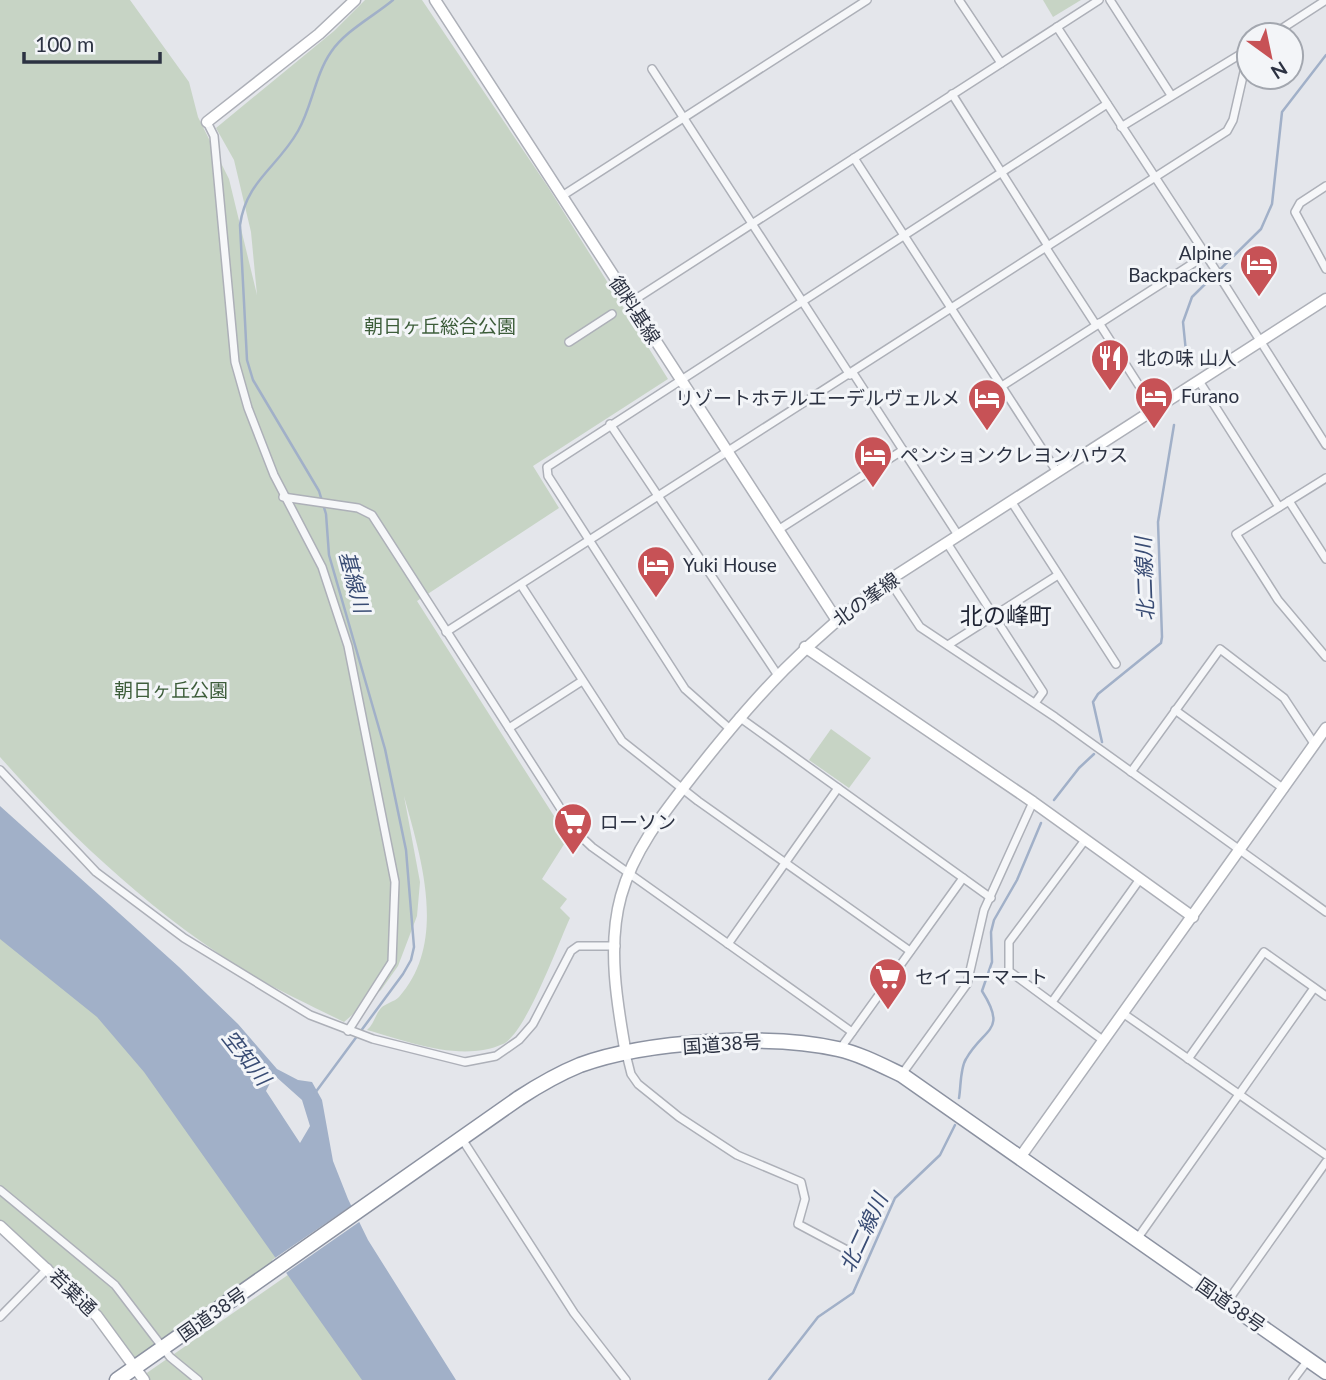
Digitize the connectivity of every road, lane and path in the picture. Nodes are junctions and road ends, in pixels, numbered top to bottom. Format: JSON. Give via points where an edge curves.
{"nodes":[{"id":1,"x":355,"y":0,"type":"edge"},
{"id":2,"x":435,"y":0,"type":"edge"},
{"id":3,"x":867,"y":0,"type":"edge"},
{"id":4,"x":959,"y":0,"type":"edge"},
{"id":5,"x":1099,"y":0,"type":"edge"},
{"id":6,"x":1110,"y":0,"type":"edge"},
{"id":7,"x":1326,"y":0,"type":"edge"},
{"id":8,"x":1294,"y":21,"type":"edge"},
{"id":9,"x":1057,"y":27,"type":"junction"},
{"id":10,"x":1235,"y":58,"type":"edge"},
{"id":11,"x":1001,"y":63,"type":"junction"},
{"id":12,"x":652,"y":69,"type":"dead end"},
{"id":13,"x":1239,"y":91,"type":"edge"},
{"id":14,"x":951,"y":94,"type":"junction"},
{"id":15,"x":1171,"y":95,"type":"junction"},
{"id":16,"x":1107,"y":104,"type":"junction"},
{"id":17,"x":683,"y":118,"type":"junction"},
{"id":18,"x":207,"y":122,"type":"joint"},
{"id":19,"x":1121,"y":127,"type":"junction"},
{"id":20,"x":854,"y":158,"type":"junction"},
{"id":21,"x":1002,"y":173,"type":"junction"},
{"id":22,"x":1155,"y":178,"type":"junction"},
{"id":23,"x":1326,"y":186,"type":"edge"},
{"id":24,"x":562,"y":196,"type":"junction"},
{"id":25,"x":752,"y":223,"type":"junction"},
{"id":26,"x":904,"y":235,"type":"junction"},
{"id":27,"x":1047,"y":247,"type":"junction"},
{"id":28,"x":1206,"y":255,"type":"junction"},
{"id":29,"x":1326,"y":269,"type":"edge"},
{"id":30,"x":1326,"y":299,"type":"edge"},
{"id":31,"x":802,"y":300,"type":"junction"},
{"id":32,"x":631,"y":302,"type":"junction"},
{"id":33,"x":951,"y":309,"type":"junction"},
{"id":34,"x":612,"y":314,"type":"dead end"},
{"id":35,"x":1097,"y":324,"type":"junction"},
{"id":36,"x":1260,"y":341,"type":"junction"},
{"id":37,"x":569,"y":342,"type":"dead end"},
{"id":38,"x":851,"y":374,"type":"junction"},
{"id":39,"x":680,"y":379,"type":"junction"},
{"id":40,"x":1199,"y":381,"type":"junction"},
{"id":41,"x":1002,"y":386,"type":"junction"},
{"id":42,"x":1154,"y":409,"type":"junction"},
{"id":43,"x":610,"y":424,"type":"junction"},
{"id":44,"x":1326,"y":445,"type":"edge"},
{"id":45,"x":903,"y":450,"type":"junction"},
{"id":46,"x":727,"y":452,"type":"junction"},
{"id":47,"x":1057,"y":472,"type":"junction"},
{"id":48,"x":1326,"y":478,"type":"edge"},
{"id":49,"x":283,"y":497,"type":"junction"},
{"id":50,"x":657,"y":498,"type":"junction"},
{"id":51,"x":1011,"y":501,"type":"junction"},
{"id":52,"x":1289,"y":501,"type":"junction"},
{"id":53,"x":1279,"y":507,"type":"junction"},
{"id":54,"x":778,"y":530,"type":"junction"},
{"id":55,"x":958,"y":536,"type":"junction"},
{"id":56,"x":590,"y":541,"type":"junction"},
{"id":57,"x":947,"y":543,"type":"junction"},
{"id":58,"x":1326,"y":559,"type":"edge"},
{"id":59,"x":1058,"y":575,"type":"junction"},
{"id":60,"x":889,"y":580,"type":"junction"},
{"id":61,"x":521,"y":585,"type":"junction"},
{"id":62,"x":994,"y":616,"type":"junction"},
{"id":63,"x":836,"y":619,"type":"junction"},
{"id":64,"x":446,"y":632,"type":"junction"},
{"id":65,"x":948,"y":645,"type":"junction"},
{"id":66,"x":805,"y":647,"type":"junction"},
{"id":67,"x":1326,"y":657,"type":"edge"},
{"id":68,"x":1116,"y":664,"type":"dead end"},
{"id":69,"x":777,"y":674,"type":"junction"},
{"id":70,"x":583,"y":681,"type":"junction"},
{"id":71,"x":1035,"y":703,"type":"junction"},
{"id":72,"x":1175,"y":710,"type":"junction"},
{"id":73,"x":739,"y":717,"type":"junction"},
{"id":74,"x":509,"y":728,"type":"junction"},
{"id":75,"x":1326,"y":728,"type":"edge"},
{"id":76,"x":730,"y":729,"type":"junction"},
{"id":77,"x":1315,"y":746,"type":"junction"},
{"id":78,"x":0,"y":770,"type":"edge"},
{"id":79,"x":1131,"y":772,"type":"junction"},
{"id":80,"x":683,"y":788,"type":"junction"},
{"id":81,"x":838,"y":788,"type":"junction"},
{"id":82,"x":1284,"y":789,"type":"junction"},
{"id":83,"x":1033,"y":802,"type":"junction"},
{"id":84,"x":1085,"y":840,"type":"junction"},
{"id":85,"x":1240,"y":852,"type":"junction"},
{"id":86,"x":785,"y":863,"type":"junction"},
{"id":87,"x":629,"y":873,"type":"junction"},
{"id":88,"x":963,"y":878,"type":"junction"},
{"id":89,"x":1140,"y":879,"type":"junction"},
{"id":90,"x":991,"y":898,"type":"junction"},
{"id":91,"x":1326,"y":912,"type":"edge"},
{"id":92,"x":1194,"y":917,"type":"junction"},
{"id":93,"x":728,"y":944,"type":"junction"},
{"id":94,"x":616,"y":946,"type":"junction"},
{"id":95,"x":911,"y":951,"type":"junction"},
{"id":96,"x":1314,"y":988,"type":"junction"},
{"id":97,"x":1326,"y":996,"type":"edge"},
{"id":98,"x":1052,"y":1002,"type":"junction"},
{"id":99,"x":1124,"y":1014,"type":"junction"},
{"id":100,"x":348,"y":1031,"type":"junction"},
{"id":101,"x":852,"y":1032,"type":"junction"},
{"id":102,"x":1104,"y":1041,"type":"junction"},
{"id":103,"x":839,"y":1049,"type":"junction"},
{"id":104,"x":626,"y":1054,"type":"junction"},
{"id":105,"x":1188,"y":1059,"type":"junction"},
{"id":106,"x":902,"y":1075,"type":"junction"},
{"id":107,"x":1238,"y":1095,"type":"junction"},
{"id":108,"x":462,"y":1139,"type":"junction"},
{"id":109,"x":1326,"y":1155,"type":"edge"},
{"id":110,"x":1021,"y":1156,"type":"junction"},
{"id":111,"x":1326,"y":1162,"type":"edge"},
{"id":112,"x":0,"y":1191,"type":"edge"},
{"id":113,"x":0,"y":1226,"type":"edge"},
{"id":114,"x":1137,"y":1239,"type":"junction"},
{"id":115,"x":845,"y":1249,"type":"dead end"},
{"id":116,"x":48,"y":1268,"type":"junction"},
{"id":117,"x":1227,"y":1303,"type":"junction"},
{"id":118,"x":0,"y":1317,"type":"edge"},
{"id":119,"x":167,"y":1346,"type":"junction"},
{"id":120,"x":1308,"y":1359,"type":"junction"},
{"id":121,"x":1326,"y":1372,"type":"edge"},
{"id":122,"x":140,"y":1374,"type":"edge"},
{"id":123,"x":117,"y":1380,"type":"edge"},
{"id":124,"x":198,"y":1380,"type":"edge"},
{"id":125,"x":626,"y":1380,"type":"edge"},
{"id":126,"x":1293,"y":1380,"type":"edge"}],
"edges":[{"from":1,"to":18,"type":"street"},
{"from":2,"to":24,"type":"street","name":"御料基線"},
{"from":3,"to":17,"type":"street"},
{"from":4,"to":11,"type":"street"},
{"from":5,"to":9,"type":"street"},
{"from":6,"to":15,"type":"street"},
{"from":7,"to":8,"type":"street"},
{"from":9,"to":11,"type":"street"},
{"from":9,"to":16,"type":"street"},
{"from":10,"to":15,"type":"street"},
{"from":11,"to":14,"type":"street"},
{"from":12,"to":17,"type":"street"},
{"from":13,"to":22,"type":"street","via":[[1231,126]]},
{"from":14,"to":20,"type":"street"},
{"from":14,"to":21,"type":"street"},
{"from":15,"to":19,"type":"street"},
{"from":16,"to":19,"type":"street"},
{"from":16,"to":21,"type":"street"},
{"from":17,"to":24,"type":"street"},
{"from":17,"to":25,"type":"street"},
{"from":18,"to":49,"type":"street","via":[[214,136],[235,362]]},
{"from":19,"to":22,"type":"street"},
{"from":20,"to":25,"type":"street"},
{"from":20,"to":26,"type":"street"},
{"from":21,"to":26,"type":"street"},
{"from":21,"to":27,"type":"street"},
{"from":22,"to":27,"type":"street"},
{"from":22,"to":28,"type":"street"},
{"from":23,"to":29,"type":"street","via":[[1300,203],[1295,212]]},
{"from":24,"to":32,"type":"street","name":"御料基線"},
{"from":25,"to":31,"type":"street"},
{"from":25,"to":32,"type":"street"},
{"from":26,"to":31,"type":"street"},
{"from":26,"to":33,"type":"street"},
{"from":27,"to":33,"type":"street"},
{"from":27,"to":35,"type":"street"},
{"from":28,"to":35,"type":"street"},
{"from":28,"to":36,"type":"street"},
{"from":30,"to":36,"type":"street","name":"北の峯線"},
{"from":31,"to":38,"type":"street"},
{"from":31,"to":39,"type":"street"},
{"from":32,"to":39,"type":"street","name":"御料基線"},
{"from":33,"to":38,"type":"street"},
{"from":33,"to":41,"type":"street"},
{"from":34,"to":37,"type":"street"},
{"from":35,"to":41,"type":"street"},
{"from":35,"to":42,"type":"street"},
{"from":36,"to":40,"type":"street","name":"北の峯線"},
{"from":36,"to":44,"type":"street"},
{"from":38,"to":45,"type":"street"},
{"from":38,"to":46,"type":"street"},
{"from":39,"to":43,"type":"street"},
{"from":39,"to":46,"type":"street","name":"御料基線"},
{"from":40,"to":42,"type":"street","name":"北の峯線"},
{"from":40,"to":53,"type":"street"},
{"from":41,"to":47,"type":"street"},
{"from":42,"to":47,"type":"street","name":"北の峯線"},
{"from":43,"to":50,"type":"street"},
{"from":43,"to":56,"type":"street","via":[[547,467],[548,476]]},
{"from":45,"to":54,"type":"street"},
{"from":45,"to":55,"type":"street"},
{"from":46,"to":50,"type":"street"},
{"from":46,"to":54,"type":"street","name":"御料基線"},
{"from":47,"to":51,"type":"street","name":"北の峯線"},
{"from":48,"to":52,"type":"street"},
{"from":49,"to":64,"type":"street","via":[[372,515]]},
{"from":49,"to":100,"type":"street","via":[[322,567],[348,646],[395,882],[392,962]]},
{"from":50,"to":56,"type":"street"},
{"from":50,"to":69,"type":"street"},
{"from":51,"to":55,"type":"street","name":"北の峯線"},
{"from":51,"to":59,"type":"street"},
{"from":52,"to":53,"type":"street"},
{"from":52,"to":58,"type":"street"},
{"from":53,"to":67,"type":"street","via":[[1236,534],[1278,600]]},
{"from":54,"to":63,"type":"street","name":"御料基線"},
{"from":55,"to":57,"type":"street","name":"北の峯線"},
{"from":56,"to":61,"type":"street"},
{"from":56,"to":76,"type":"street","via":[[685,689]]},
{"from":57,"to":60,"type":"street","name":"北の峯線"},
{"from":57,"to":62,"type":"street"},
{"from":59,"to":62,"type":"street"},
{"from":59,"to":68,"type":"street"},
{"from":60,"to":63,"type":"street","name":"北の峯線"},
{"from":60,"to":65,"type":"street","via":[[920,627]]},
{"from":61,"to":64,"type":"street"},
{"from":61,"to":70,"type":"street"},
{"from":62,"to":65,"type":"street"},
{"from":62,"to":71,"type":"street","via":[[1043,692]]},
{"from":63,"to":66,"type":"street","name":"北の峯線"},
{"from":64,"to":74,"type":"street"},
{"from":65,"to":71,"type":"street"},
{"from":66,"to":69,"type":"street","name":"北の峯線"},
{"from":66,"to":83,"type":"street"},
{"from":69,"to":73,"type":"street","name":"北の峯線"},
{"from":70,"to":74,"type":"street"},
{"from":70,"to":80,"type":"street","via":[[622,741]]},
{"from":71,"to":79,"type":"street"},
{"from":72,"to":77,"type":"street","via":[[1220,649],[1284,698]]},
{"from":72,"to":79,"type":"street"},
{"from":72,"to":82,"type":"street"},
{"from":73,"to":76,"type":"street","name":"北の峯線"},
{"from":73,"to":81,"type":"street"},
{"from":74,"to":87,"type":"street","via":[[575,831]]},
{"from":75,"to":77,"type":"street"},
{"from":76,"to":80,"type":"street","name":"北の峯線"},
{"from":77,"to":82,"type":"street"},
{"from":78,"to":100,"type":"street","via":[[96,872],[157,918],[310,1015]]},
{"from":79,"to":85,"type":"street"},
{"from":80,"to":86,"type":"street"},
{"from":80,"to":87,"type":"street","name":"北の峯線"},
{"from":81,"to":86,"type":"street"},
{"from":81,"to":88,"type":"street"},
{"from":82,"to":85,"type":"street"},
{"from":83,"to":84,"type":"street"},
{"from":83,"to":90,"type":"street"},
{"from":84,"to":89,"type":"street"},
{"from":84,"to":98,"type":"street","via":[[1009,942],[1009,971]]},
{"from":85,"to":91,"type":"street"},
{"from":85,"to":92,"type":"street"},
{"from":86,"to":93,"type":"street"},
{"from":86,"to":95,"type":"street"},
{"from":87,"to":93,"type":"street"},
{"from":87,"to":94,"type":"street","name":"北の峯線","via":[[618,909]]},
{"from":88,"to":90,"type":"street"},
{"from":88,"to":95,"type":"street"},
{"from":89,"to":92,"type":"street"},
{"from":89,"to":98,"type":"street"},
{"from":90,"to":106,"type":"street","via":[[979,927],[967,984]]},
{"from":92,"to":99,"type":"street"},
{"from":93,"to":101,"type":"street"},
{"from":94,"to":100,"type":"street","via":[[578,946],[571,951],[533,1024],[496,1056],[465,1062]]},
{"from":94,"to":104,"type":"street","name":"北の峯線","via":[[616,984]]},
{"from":95,"to":101,"type":"street"},
{"from":96,"to":97,"type":"street"},
{"from":96,"to":105,"type":"street","via":[[1264,952]]},
{"from":96,"to":107,"type":"street"},
{"from":98,"to":102,"type":"street"},
{"from":99,"to":102,"type":"street"},
{"from":99,"to":105,"type":"street"},
{"from":101,"to":103,"type":"street"},
{"from":102,"to":110,"type":"street"},
{"from":103,"to":104,"type":"highway","name":"国道38号","via":[[758,1040]]},
{"from":103,"to":106,"type":"highway","name":"国道38号"},
{"from":104,"to":108,"type":"highway","name":"国道38号","via":[[560,1074]]},
{"from":104,"to":115,"type":"street","via":[[638,1084],[679,1117],[737,1155],[801,1181],[805,1199],[798,1224]]},
{"from":105,"to":107,"type":"street"},
{"from":106,"to":110,"type":"highway","name":"国道38号"},
{"from":107,"to":109,"type":"street"},
{"from":107,"to":114,"type":"street"},
{"from":108,"to":119,"type":"highway","name":"国道38号"},
{"from":108,"to":125,"type":"street","via":[[575,1313]]},
{"from":110,"to":114,"type":"highway","name":"国道38号"},
{"from":111,"to":117,"type":"street"},
{"from":112,"to":119,"type":"street","via":[[115,1285]]},
{"from":113,"to":116,"type":"street","name":"若葉通"},
{"from":114,"to":117,"type":"highway","name":"国道38号"},
{"from":116,"to":118,"type":"street"},
{"from":116,"to":122,"type":"street","name":"若葉通","via":[[97,1316]]},
{"from":117,"to":120,"type":"highway","name":"国道38号"},
{"from":119,"to":122,"type":"highway","name":"国道38号"},
{"from":119,"to":124,"type":"street","via":[[170,1357]]},
{"from":120,"to":121,"type":"highway","name":"国道38号"},
{"from":120,"to":126,"type":"street"},
{"from":122,"to":123,"type":"highway","name":"国道38号"}]}
